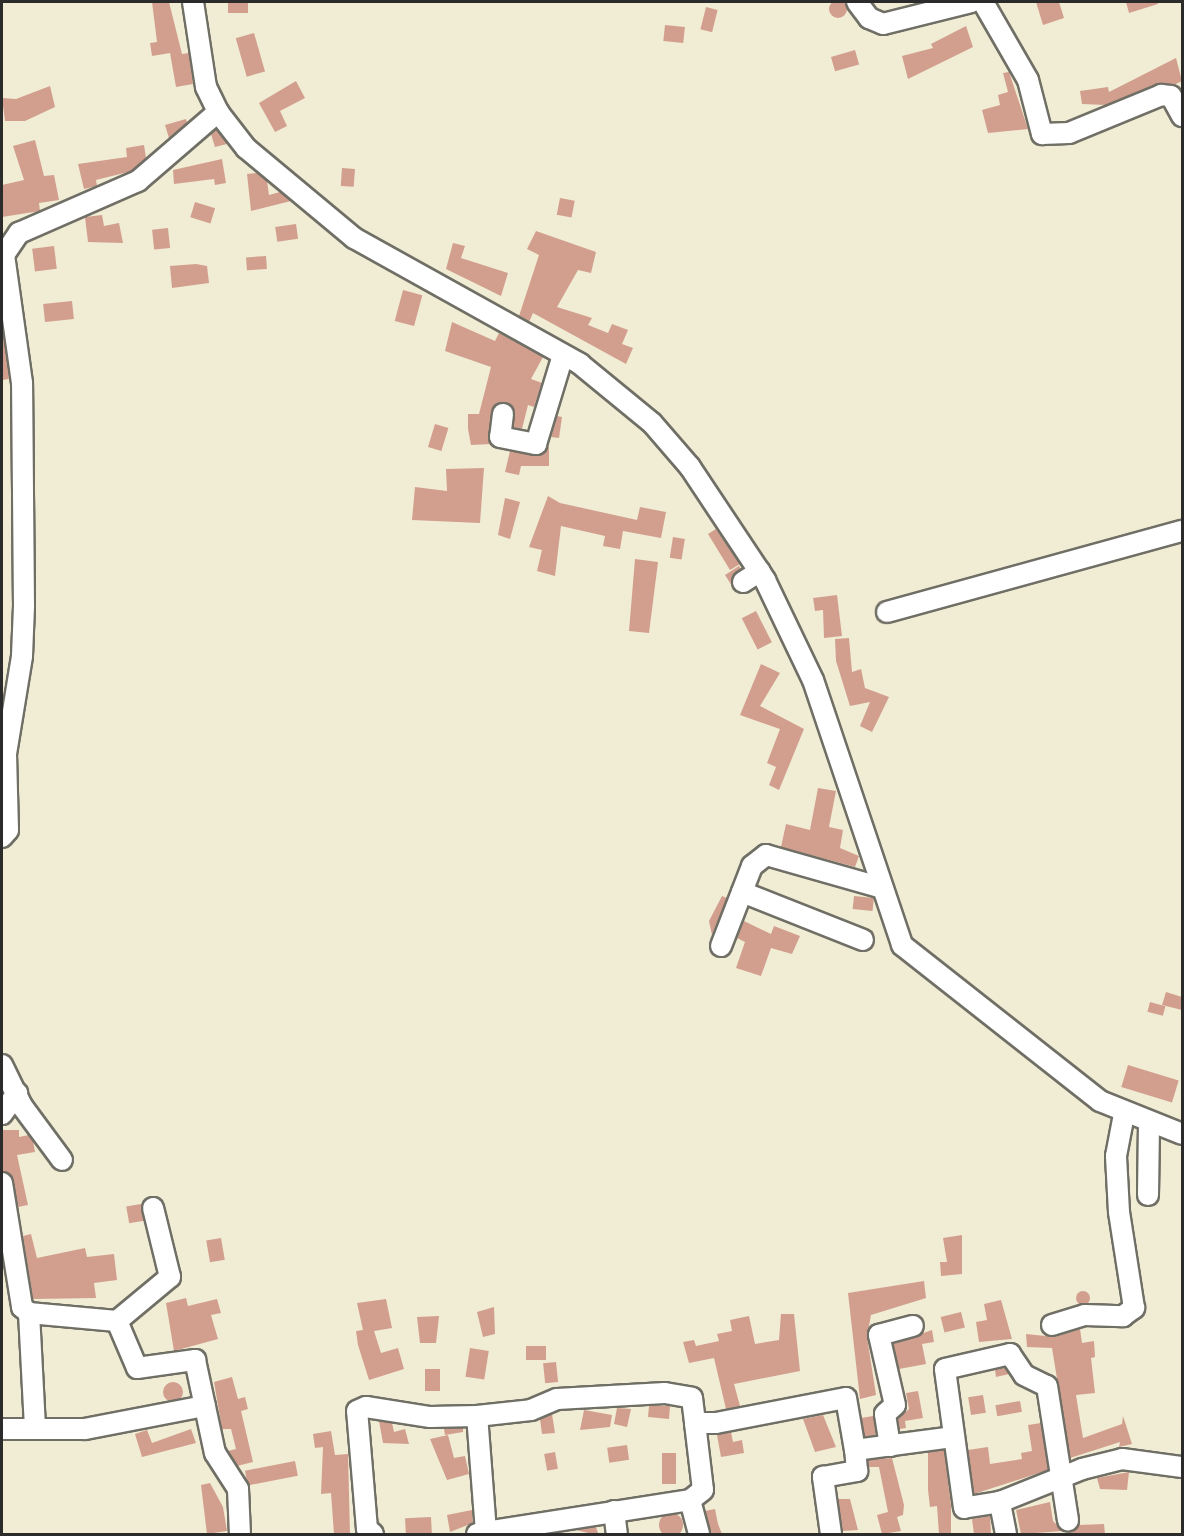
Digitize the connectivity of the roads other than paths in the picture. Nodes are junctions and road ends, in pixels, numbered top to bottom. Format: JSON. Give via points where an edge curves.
{"nodes":[{"id":1,"x":193,"y":2,"type":"edge"},
{"id":2,"x":857,"y":2,"type":"edge"},
{"id":3,"x":971,"y":2,"type":"edge"},
{"id":4,"x":983,"y":2,"type":"edge"},
{"id":5,"x":218,"y":112,"type":"junction"},
{"id":6,"x":1182,"y":117,"type":"edge"},
{"id":7,"x":563,"y":355,"type":"junction"},
{"id":8,"x":503,"y":414,"type":"dead end"},
{"id":9,"x":1182,"y":531,"type":"edge"},
{"id":10,"x":760,"y":571,"type":"junction"},
{"id":11,"x":743,"y":582,"type":"dead end"},
{"id":12,"x":887,"y":612,"type":"dead end"},
{"id":13,"x":2,"y":837,"type":"edge"},
{"id":14,"x":879,"y":887,"type":"junction"},
{"id":15,"x":742,"y":892,"type":"junction"},
{"id":16,"x":863,"y":940,"type":"dead end"},
{"id":17,"x":721,"y":946,"type":"dead end"},
{"id":18,"x":2,"y":1065,"type":"edge"},
{"id":19,"x":17,"y":1093,"type":"junction"},
{"id":20,"x":2,"y":1114,"type":"edge"},
{"id":21,"x":1124,"y":1114,"type":"junction"},
{"id":22,"x":1149,"y":1124,"type":"junction"},
{"id":23,"x":1182,"y":1134,"type":"edge"},
{"id":24,"x":62,"y":1160,"type":"dead end"},
{"id":25,"x":2,"y":1183,"type":"edge"},
{"id":26,"x":1148,"y":1195,"type":"dead end"},
{"id":27,"x":153,"y":1208,"type":"dead end"},
{"id":28,"x":29,"y":1313,"type":"junction"},
{"id":29,"x":117,"y":1321,"type":"junction"},
{"id":30,"x":1052,"y":1325,"type":"dead end"},
{"id":31,"x":913,"y":1326,"type":"dead end"},
{"id":32,"x":205,"y":1406,"type":"junction"},
{"id":33,"x":477,"y":1416,"type":"junction"},
{"id":34,"x":694,"y":1423,"type":"junction"},
{"id":35,"x":2,"y":1429,"type":"edge"},
{"id":36,"x":35,"y":1429,"type":"junction"},
{"id":37,"x":952,"y":1437,"type":"junction"},
{"id":38,"x":890,"y":1446,"type":"junction"},
{"id":39,"x":855,"y":1449,"type":"junction"},
{"id":40,"x":1182,"y":1467,"type":"edge"},
{"id":41,"x":1060,"y":1480,"type":"junction"},
{"id":42,"x":690,"y":1500,"type":"junction"},
{"id":43,"x":1000,"y":1502,"type":"junction"},
{"id":44,"x":614,"y":1511,"type":"junction"},
{"id":45,"x":1068,"y":1520,"type":"dead end"},
{"id":46,"x":366,"y":1533,"type":"edge"},
{"id":47,"x":481,"y":1533,"type":"edge"},
{"id":48,"x":240,"y":1534,"type":"edge"},
{"id":49,"x":617,"y":1534,"type":"edge"},
{"id":50,"x":699,"y":1534,"type":"edge"},
{"id":51,"x":831,"y":1534,"type":"edge"},
{"id":52,"x":1006,"y":1534,"type":"edge"}],
"edges":[{"from":1,"to":5,"type":"street","via":[[199,62]]},
{"from":2,"to":3,"type":"street","via":[[869,18],[883,24]]},
{"from":4,"to":6,"type":"street","via":[[1028,80],[1042,134],[1069,133],[1161,95],[1171,96]]},
{"from":5,"to":7,"type":"street","via":[[246,148],[354,238]]},
{"from":5,"to":13,"type":"street","via":[[138,181],[19,233],[4,255],[22,383],[24,606],[22,656],[6,754],[8,830]]},
{"from":7,"to":8,"type":"street","via":[[536,444],[500,437]]},
{"from":7,"to":10,"type":"street","via":[[652,423],[721,510]]},
{"from":9,"to":12,"type":"street"},
{"from":10,"to":11,"type":"street"},
{"from":10,"to":14,"type":"street","via":[[813,680]]},
{"from":14,"to":15,"type":"street","via":[[766,855],[752,866]]},
{"from":14,"to":21,"type":"street","via":[[903,945],[922,964]]},
{"from":15,"to":16,"type":"street"},
{"from":15,"to":17,"type":"street"},
{"from":18,"to":19,"type":"street"},
{"from":19,"to":20,"type":"street"},
{"from":19,"to":24,"type":"street"},
{"from":21,"to":22,"type":"street"},
{"from":21,"to":30,"type":"street","via":[[1116,1156],[1119,1212],[1134,1308],[1123,1316],[1085,1316]]},
{"from":22,"to":23,"type":"street"},
{"from":22,"to":26,"type":"street"},
{"from":25,"to":28,"type":"street","via":[[22,1307]]},
{"from":27,"to":29,"type":"street","via":[[170,1277]]},
{"from":28,"to":29,"type":"street"},
{"from":28,"to":36,"type":"street"},
{"from":29,"to":32,"type":"street","via":[[137,1368],[195,1360]]},
{"from":31,"to":38,"type":"street","via":[[879,1335],[895,1405],[885,1414]]},
{"from":32,"to":36,"type":"street","via":[[85,1429]]},
{"from":32,"to":48,"type":"street","via":[[215,1453],[238,1489]]},
{"from":33,"to":34,"type":"street","via":[[531,1410],[557,1400],[665,1393],[692,1398]]},
{"from":33,"to":46,"type":"street","via":[[430,1417],[366,1407],[357,1411]]},
{"from":33,"to":47,"type":"street"},
{"from":34,"to":39,"type":"street","via":[[846,1398]]},
{"from":34,"to":42,"type":"street","via":[[703,1490]]},
{"from":35,"to":36,"type":"street"},
{"from":37,"to":38,"type":"street"},
{"from":37,"to":41,"type":"street","via":[[945,1369],[1010,1354],[1024,1375],[1047,1386]]},
{"from":37,"to":43,"type":"street","via":[[964,1508]]},
{"from":38,"to":39,"type":"street"},
{"from":39,"to":51,"type":"street","via":[[857,1471],[823,1477]]},
{"from":40,"to":41,"type":"street","via":[[1122,1459]]},
{"from":41,"to":43,"type":"street"},
{"from":41,"to":45,"type":"street"},
{"from":42,"to":44,"type":"street"},
{"from":42,"to":50,"type":"street"},
{"from":43,"to":52,"type":"street"},
{"from":44,"to":47,"type":"street"},
{"from":44,"to":49,"type":"street"}]}
